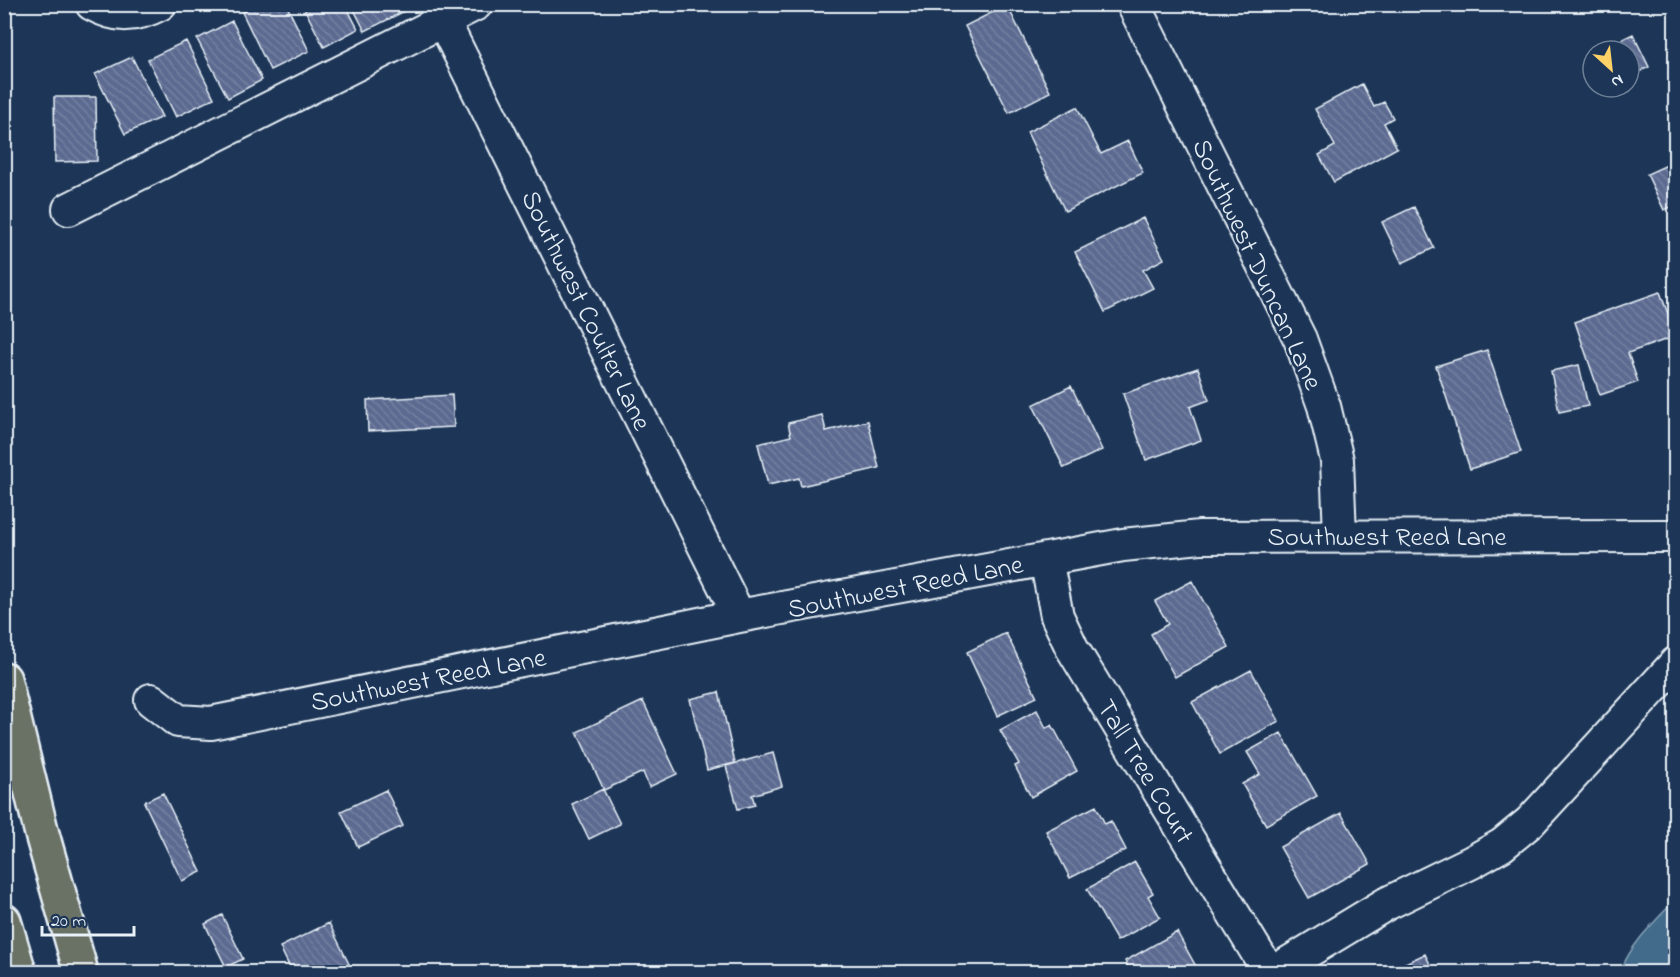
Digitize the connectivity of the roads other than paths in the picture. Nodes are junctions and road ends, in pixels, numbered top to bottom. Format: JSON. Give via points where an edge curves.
{"nodes":[{"id":1,"x":92,"y":4,"type":"edge"},
{"id":2,"x":160,"y":4,"type":"edge"},
{"id":3,"x":476,"y":4,"type":"edge"},
{"id":4,"x":1133,"y":4,"type":"edge"},
{"id":5,"x":439,"y":13,"type":"edge"},
{"id":6,"x":69,"y":208,"type":"dead end"},
{"id":7,"x":1340,"y":535,"type":"junction"},
{"id":8,"x":1676,"y":536,"type":"edge"},
{"id":9,"x":1046,"y":559,"type":"junction"},
{"id":10,"x":739,"y":616,"type":"junction"},
{"id":11,"x":1676,"y":663,"type":"edge"},
{"id":12,"x":4,"y":679,"type":"edge"},
{"id":13,"x":151,"y":700,"type":"dead end"},
{"id":14,"x":4,"y":921,"type":"edge"},
{"id":15,"x":19,"y":972,"type":"edge"},
{"id":16,"x":81,"y":972,"type":"edge"},
{"id":17,"x":1269,"y":972,"type":"edge"},
{"id":18,"x":1274,"y":972,"type":"edge"}],
"edges":[{"from":1,"to":2,"type":"street","via":[[105,12],[126,15]]},
{"from":3,"to":5,"type":"street"},
{"from":4,"to":7,"type":"street","name":"Southwest Duncan Lane","via":[[1299,339],[1324,406],[1336,460]]},
{"from":5,"to":6,"type":"street"},
{"from":5,"to":10,"type":"street","name":"Southwest Coulter Lane"},
{"from":7,"to":8,"type":"street","name":"Southwest Reed Lane"},
{"from":7,"to":9,"type":"street","name":"Southwest Reed Lane","via":[[1200,537]]},
{"from":9,"to":10,"type":"street","name":"Southwest Reed Lane"},
{"from":9,"to":17,"type":"street","name":"Tall Tree Court","via":[[1057,616],[1072,648]]},
{"from":10,"to":13,"type":"street","name":"Southwest Reed Lane","via":[[211,723],[178,721]]},
{"from":11,"to":18,"type":"street","via":[[1530,822],[1502,845],[1386,904]]},
{"from":12,"to":16,"type":"highway"},
{"from":14,"to":15,"type":"highway"}]}
